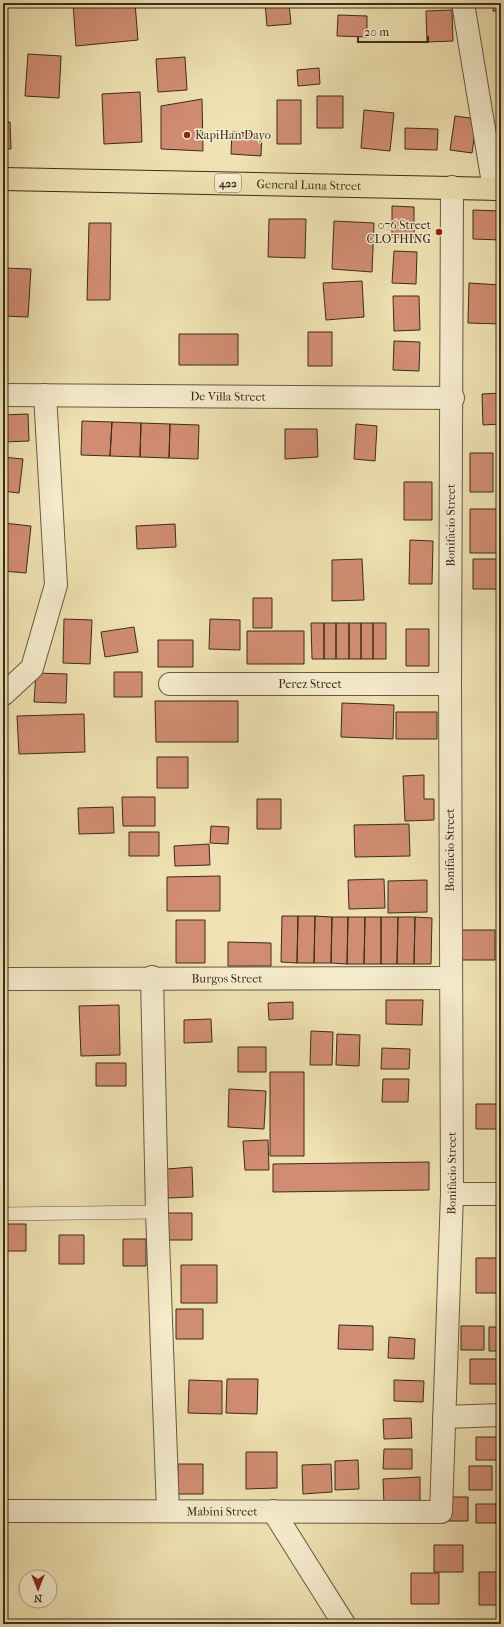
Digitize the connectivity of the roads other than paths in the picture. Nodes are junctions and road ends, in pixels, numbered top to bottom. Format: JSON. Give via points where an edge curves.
{"nodes":[{"id":1,"x":463,"y":3,"type":"edge"},
{"id":2,"x":3,"y":180,"type":"edge"},
{"id":3,"x":452,"y":187,"type":"junction"},
{"id":4,"x":498,"y":189,"type":"edge"},
{"id":5,"x":3,"y":395,"type":"edge"},
{"id":6,"x":44,"y":395,"type":"junction"},
{"id":7,"x":453,"y":398,"type":"junction"},
{"id":8,"x":170,"y":684,"type":"dead end"},
{"id":9,"x":450,"y":684,"type":"junction"},
{"id":10,"x":4,"y":694,"type":"edge"},
{"id":11,"x":152,"y":977,"type":"junction"},
{"id":12,"x":451,"y":978,"type":"junction"},
{"id":13,"x":3,"y":979,"type":"edge"},
{"id":14,"x":452,"y":1194,"type":"junction"},
{"id":15,"x":501,"y":1194,"type":"edge"},
{"id":16,"x":157,"y":1212,"type":"junction"},
{"id":17,"x":3,"y":1214,"type":"edge"},
{"id":18,"x":501,"y":1415,"type":"edge"},
{"id":19,"x":444,"y":1417,"type":"junction"},
{"id":20,"x":3,"y":1511,"type":"edge"},
{"id":21,"x":168,"y":1511,"type":"junction"},
{"id":22,"x":273,"y":1511,"type":"junction"},
{"id":23,"x":441,"y":1512,"type":"joint"},
{"id":24,"x":344,"y":1624,"type":"edge"}],
"edges":[{"from":1,"to":4,"type":"street"},
{"from":2,"to":3,"type":"main road","name":"General Luna Street","number":"422"},
{"from":3,"to":4,"type":"main road","name":"General Luna Street","number":"422"},
{"from":3,"to":7,"type":"street","name":"Bonifacio Street"},
{"from":5,"to":6,"type":"street","name":"De Villa Street"},
{"from":6,"to":7,"type":"street","name":"De Villa Street"},
{"from":6,"to":10,"type":"street","via":[[56,585],[32,668]]},
{"from":7,"to":9,"type":"street","name":"Bonifacio Street"},
{"from":8,"to":9,"type":"street","name":"Perez Street"},
{"from":9,"to":12,"type":"street","name":"Bonifacio Street"},
{"from":11,"to":12,"type":"street","name":"Burgos Street"},
{"from":11,"to":13,"type":"street","name":"Burgos Street"},
{"from":11,"to":16,"type":"street"},
{"from":12,"to":14,"type":"street","name":"Bonifacio Street"},
{"from":14,"to":15,"type":"street"},
{"from":14,"to":19,"type":"street","name":"Bonifacio Street"},
{"from":16,"to":17,"type":"lane"},
{"from":16,"to":21,"type":"street"},
{"from":18,"to":19,"type":"street"},
{"from":19,"to":23,"type":"street","name":"Bonifacio Street"},
{"from":20,"to":21,"type":"street","name":"Mabini Street"},
{"from":21,"to":22,"type":"street","name":"Mabini Street"},
{"from":22,"to":23,"type":"street","name":"Mabini Street"},
{"from":22,"to":24,"type":"street"}]}
